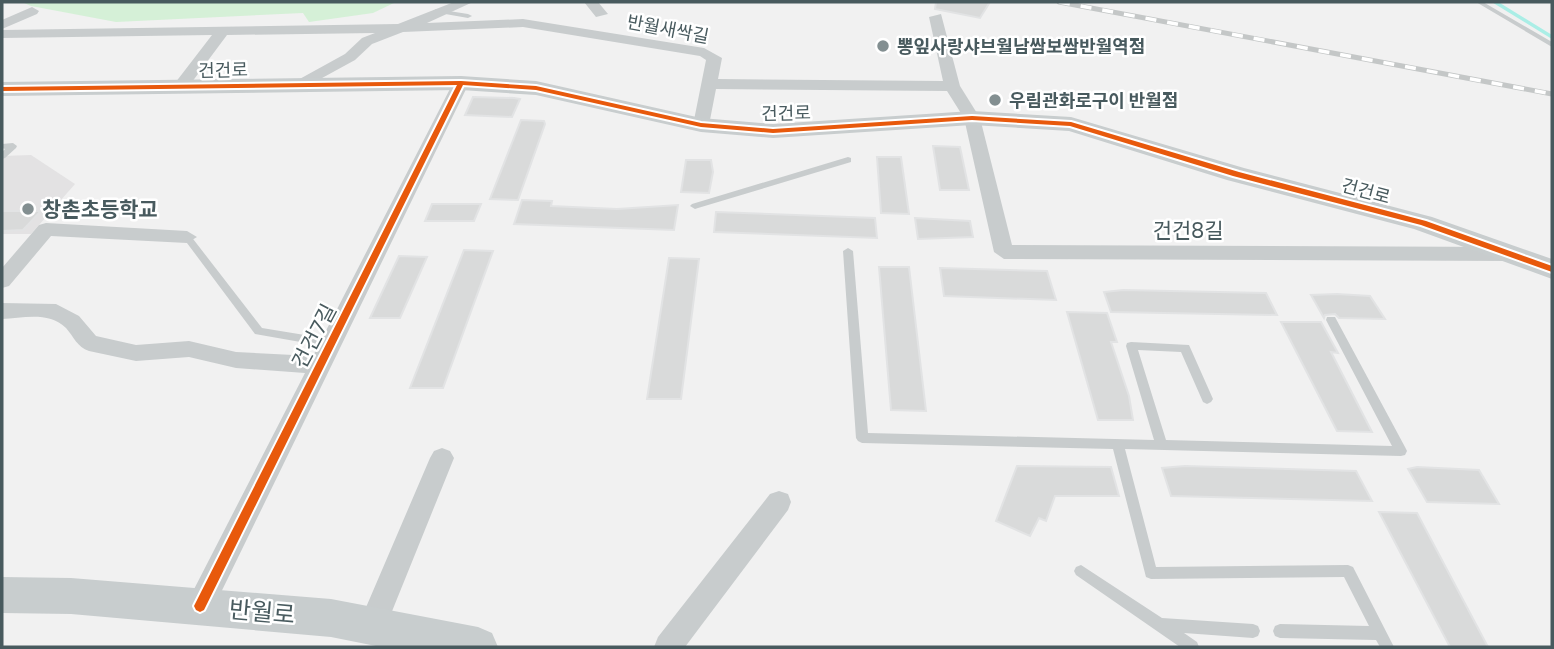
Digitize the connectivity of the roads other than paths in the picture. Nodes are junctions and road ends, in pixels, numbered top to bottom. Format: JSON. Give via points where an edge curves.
{"nodes":[{"id":1,"x":591,"y":2,"type":"edge"},
{"id":2,"x":1479,"y":2,"type":"edge"},
{"id":3,"x":467,"y":9,"type":"edge"},
{"id":4,"x":32,"y":11,"type":"dead end"},
{"id":5,"x":601,"y":14,"type":"dead end"},
{"id":6,"x":936,"y":18,"type":"dead end"},
{"id":7,"x":2,"y":25,"type":"edge"},
{"id":8,"x":396,"y":28,"type":"junction"},
{"id":9,"x":222,"y":32,"type":"junction"},
{"id":10,"x":2,"y":34,"type":"edge"},
{"id":11,"x":1552,"y":45,"type":"edge"},
{"id":12,"x":461,"y":83,"type":"junction"},
{"id":13,"x":302,"y":84,"type":"junction"},
{"id":14,"x":709,"y":84,"type":"junction"},
{"id":15,"x":180,"y":86,"type":"junction"},
{"id":16,"x":952,"y":86,"type":"junction"},
{"id":17,"x":2,"y":89,"type":"edge"},
{"id":18,"x":972,"y":118,"type":"junction"},
{"id":19,"x":701,"y":125,"type":"junction"},
{"id":20,"x":2,"y":146,"type":"edge"},
{"id":21,"x":2,"y":156,"type":"edge"},
{"id":22,"x":848,"y":160,"type":"dead end"},
{"id":23,"x":695,"y":206,"type":"dead end"},
{"id":24,"x":187,"y":237,"type":"joint"},
{"id":25,"x":848,"y":251,"type":"dead end"},
{"id":26,"x":1510,"y":254,"type":"junction"},
{"id":27,"x":1552,"y":269,"type":"edge"},
{"id":28,"x":2,"y":281,"type":"edge"},
{"id":29,"x":2,"y":311,"type":"edge"},
{"id":30,"x":1331,"y":320,"type":"dead end"},
{"id":31,"x":329,"y":343,"type":"junction"},
{"id":32,"x":318,"y":365,"type":"junction"},
{"id":33,"x":1207,"y":400,"type":"dead end"},
{"id":34,"x":1118,"y":444,"type":"junction"},
{"id":35,"x":1162,"y":446,"type":"junction"},
{"id":36,"x":442,"y":458,"type":"dead end"},
{"id":37,"x":779,"y":502,"type":"dead end"},
{"id":38,"x":1081,"y":571,"type":"dead end"},
{"id":39,"x":2,"y":595,"type":"edge"},
{"id":40,"x":200,"y":606,"type":"junction"},
{"id":41,"x":1159,"y":625,"type":"junction"},
{"id":42,"x":372,"y":626,"type":"junction"},
{"id":43,"x":1253,"y":631,"type":"dead end"},
{"id":44,"x":1280,"y":631,"type":"dead end"},
{"id":45,"x":1380,"y":633,"type":"junction"},
{"id":46,"x":478,"y":647,"type":"edge"},
{"id":47,"x":668,"y":647,"type":"edge"},
{"id":48,"x":1192,"y":647,"type":"edge"},
{"id":49,"x":1387,"y":647,"type":"edge"}],
"edges":[{"from":1,"to":5,"type":"street"},
{"from":2,"to":11,"type":"lane"},
{"from":3,"to":8,"type":"street","via":[[436,11]]},
{"from":4,"to":7,"type":"street"},
{"from":6,"to":16,"type":"street"},
{"from":8,"to":9,"type":"street","name":"반월새싹길"},
{"from":8,"to":13,"type":"street"},
{"from":8,"to":14,"type":"street","name":"반월새싹길","via":[[523,23],[704,52],[714,58]]},
{"from":9,"to":10,"type":"street","name":"반월새싹길"},
{"from":9,"to":15,"type":"street"},
{"from":12,"to":13,"type":"street","name":"건건로"},
{"from":12,"to":19,"type":"street","name":"건건로","via":[[536,88]]},
{"from":12,"to":31,"type":"street","name":"건건7길"},
{"from":13,"to":15,"type":"street","name":"건건로"},
{"from":14,"to":16,"type":"street"},
{"from":14,"to":19,"type":"street","name":"반월새싹길"},
{"from":15,"to":17,"type":"street","name":"건건로"},
{"from":16,"to":18,"type":"street"},
{"from":18,"to":19,"type":"street","name":"건건로","via":[[772,131]]},
{"from":18,"to":26,"type":"street","name":"건건로","via":[[1071,124],[1423,223]]},
{"from":18,"to":26,"type":"street","name":"건건8길","via":[[1004,252]]},
{"from":20,"to":21,"type":"lane","via":[[13,146]]},
{"from":22,"to":23,"type":"lane"},
{"from":24,"to":28,"type":"street","via":[[46,229]]},
{"from":24,"to":31,"type":"lane","via":[[259,331]]},
{"from":25,"to":34,"type":"lane","via":[[862,438]]},
{"from":26,"to":27,"type":"street","name":"건건로"},
{"from":29,"to":32,"type":"street","via":[[49,309],[72,321],[89,343],[136,354],[189,349],[236,360]]},
{"from":30,"to":35,"type":"lane","via":[[1401,452]]},
{"from":31,"to":32,"type":"street","name":"건건7길"},
{"from":32,"to":40,"type":"street","name":"건건7길"},
{"from":33,"to":35,"type":"lane","via":[[1185,348],[1131,346]]},
{"from":34,"to":35,"type":"lane"},
{"from":34,"to":45,"type":"lane","via":[[1151,573],[1348,571]]},
{"from":36,"to":42,"type":"street"},
{"from":37,"to":47,"type":"street"},
{"from":38,"to":41,"type":"lane"},
{"from":39,"to":40,"type":"street","name":"반월로"},
{"from":40,"to":42,"type":"street","name":"반월로"},
{"from":41,"to":43,"type":"lane"},
{"from":41,"to":48,"type":"lane"},
{"from":42,"to":46,"type":"street","name":"반월로"},
{"from":44,"to":45,"type":"lane"},
{"from":45,"to":49,"type":"lane"}]}
